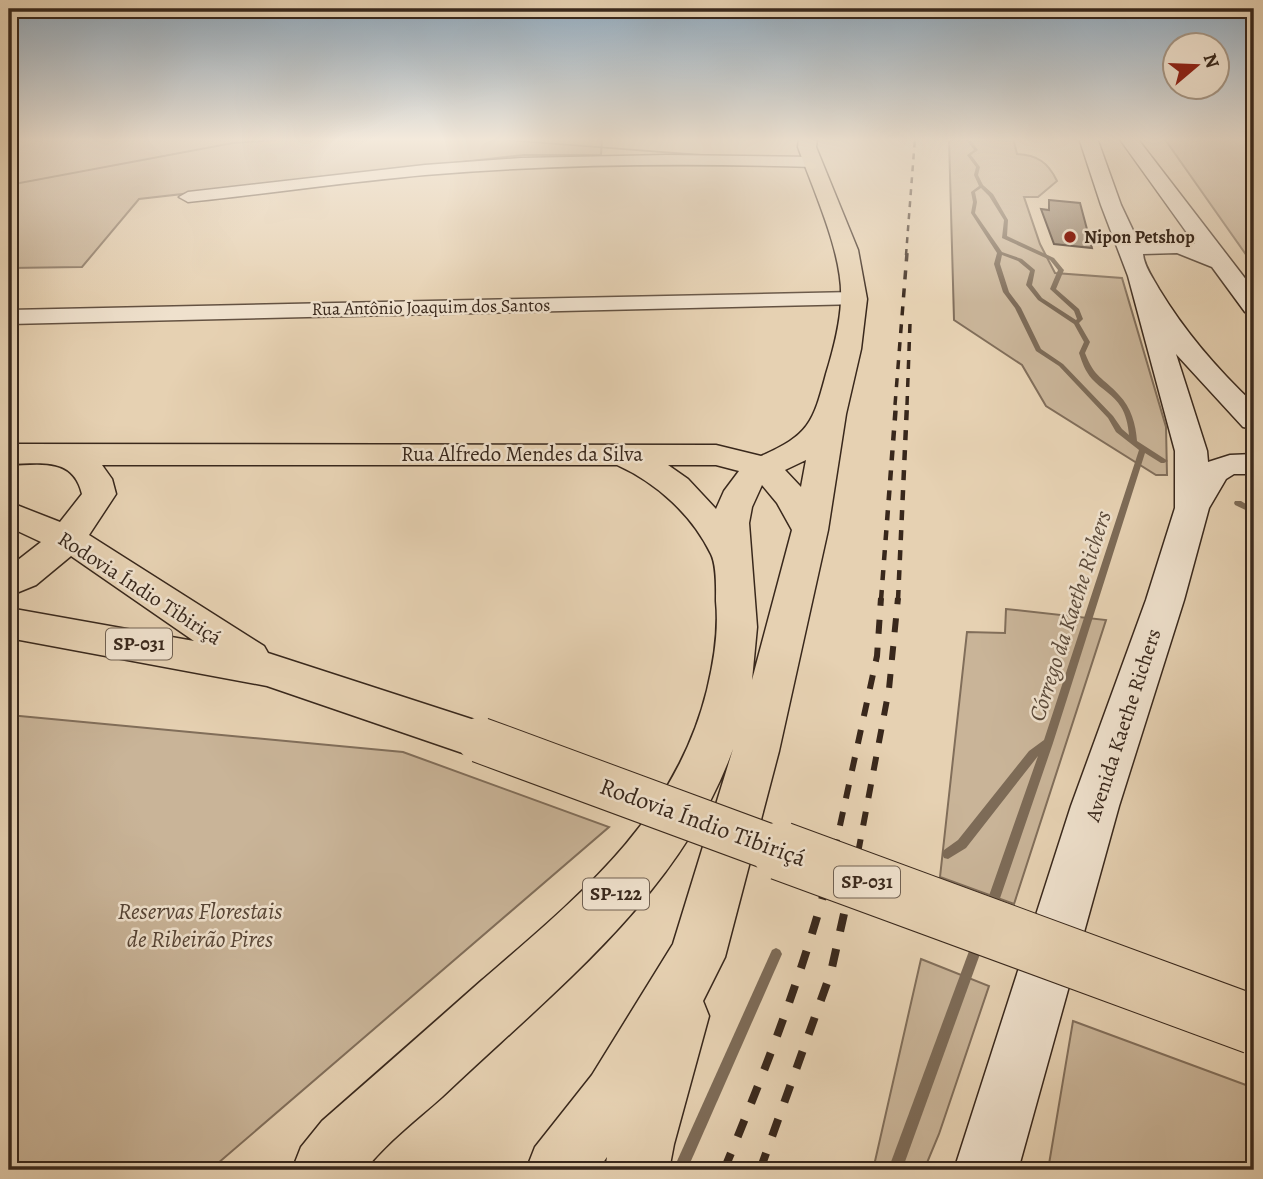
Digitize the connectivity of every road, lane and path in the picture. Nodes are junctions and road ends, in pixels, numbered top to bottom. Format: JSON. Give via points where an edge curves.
{"nodes":[{"id":1,"x":221,"y":193,"type":"edge"},
{"id":2,"x":825,"y":193,"type":"edge"},
{"id":3,"x":1107,"y":193,"type":"edge"},
{"id":4,"x":1169,"y":193,"type":"edge"},
{"id":5,"x":188,"y":197,"type":"dead end"},
{"id":6,"x":1221,"y":262,"type":"junction"},
{"id":7,"x":1136,"y":264,"type":"junction"},
{"id":8,"x":854,"y":299,"type":"junction"},
{"id":9,"x":1254,"y":307,"type":"edge"},
{"id":10,"x":9,"y":317,"type":"edge"},
{"id":11,"x":831,"y":414,"type":"junction"},
{"id":12,"x":1254,"y":420,"type":"edge"},
{"id":13,"x":199,"y":453,"type":"junction"},
{"id":14,"x":618,"y":453,"type":"junction"},
{"id":15,"x":9,"y":454,"type":"edge"},
{"id":16,"x":55,"y":455,"type":"junction"},
{"id":17,"x":1254,"y":464,"type":"edge"},
{"id":18,"x":762,"y":467,"type":"junction"},
{"id":19,"x":96,"y":499,"type":"junction"},
{"id":20,"x":1192,"y":508,"type":"junction"},
{"id":21,"x":11,"y":514,"type":"edge"},
{"id":22,"x":810,"y":530,"type":"junction"},
{"id":23,"x":733,"y":534,"type":"junction"},
{"id":24,"x":66,"y":538,"type":"junction"},
{"id":25,"x":112,"y":565,"type":"junction"},
{"id":26,"x":18,"y":578,"type":"edge"},
{"id":27,"x":9,"y":623,"type":"edge"},
{"id":28,"x":269,"y":670,"type":"junction"},
{"id":29,"x":697,"y":957,"type":"junction"},
{"id":30,"x":1254,"y":1025,"type":"edge"},
{"id":31,"x":327,"y":1161,"type":"edge"},
{"id":32,"x":558,"y":1170,"type":"edge"},
{"id":33,"x":638,"y":1170,"type":"edge"},
{"id":34,"x":986,"y":1170,"type":"edge"}],
"edges":[{"from":1,"to":5,"type":"street"},
{"from":2,"to":8,"type":"highway","via":[[846,250]]},
{"from":3,"to":7,"type":"main road","name":"Avenida Kaethe Richers"},
{"from":4,"to":6,"type":"main road"},
{"from":6,"to":7,"type":"main road","via":[[1201,251],[1153,243]]},
{"from":6,"to":9,"type":"main road"},
{"from":7,"to":12,"type":"main road","name":"Avenida Kaethe Richers","via":[[1172,333]]},
{"from":7,"to":20,"type":"main road","name":"Avenida Kaethe Richers","via":[[1191,451]]},
{"from":8,"to":10,"type":"street","name":"Rua Antônio Joaquim dos Santos"},
{"from":8,"to":11,"type":"highway","via":[[848,349]]},
{"from":11,"to":18,"type":"highway","via":[[806,446]]},
{"from":11,"to":22,"type":"highway"},
{"from":13,"to":14,"type":"highway","name":"Rua Alfredo Mendes da Silva"},
{"from":13,"to":16,"type":"highway","name":"Rua Alfredo Mendes da Silva"},
{"from":13,"to":19,"type":"highway","name":"Rua Alfredo Mendes da Silva","via":[[152,465]]},
{"from":14,"to":18,"type":"highway","name":"Rua Alfredo Mendes da Silva","via":[[716,455]]},
{"from":14,"to":23,"type":"highway","via":[[671,480]]},
{"from":15,"to":16,"type":"highway","name":"Rua Alfredo Mendes da Silva"},
{"from":16,"to":19,"type":"highway","via":[[90,470],[96,477]]},
{"from":17,"to":20,"type":"main road","via":[[1226,464],[1212,471]]},
{"from":18,"to":22,"type":"highway","name":"Rua Alfredo Mendes da Silva","via":[[785,488]]},
{"from":18,"to":23,"type":"highway","via":[[741,491]]},
{"from":19,"to":24,"type":"highway"},
{"from":19,"to":25,"type":"highway","via":[[90,531]]},
{"from":20,"to":34,"type":"main road","name":"Avenida Kaethe Richers","via":[[1091,819]]},
{"from":21,"to":24,"type":"highway","name":"Rodovia Índio Tibiriçá","number":"SP-031"},
{"from":21,"to":26,"type":"highway","via":[[34,556]]},
{"from":22,"to":23,"type":"highway","via":[[779,505],[749,502]]},
{"from":22,"to":29,"type":"highway","via":[[756,751]]},
{"from":23,"to":31,"type":"highway","number":"SP-122","via":[[737,589],[734,662],[723,713],[702,771],[678,816],[644,864],[593,918]]},
{"from":24,"to":25,"type":"highway","name":"Rodovia Índio Tibiriçá","number":"SP-031"},
{"from":24,"to":26,"type":"highway"},
{"from":25,"to":28,"type":"highway","name":"Rodovia Índio Tibiriçá","number":"SP-031"},
{"from":27,"to":28,"type":"highway","name":"Rodovia Índio Tibiriçá","number":"SP-031"},
{"from":28,"to":30,"type":"highway","name":"Rodovia Índio Tibiriçá","number":"SP-031","bridge":true,"via":[[480,740]]},
{"from":29,"to":32,"type":"highway","via":[[614,1097]]},
{"from":29,"to":33,"type":"highway"}]}
